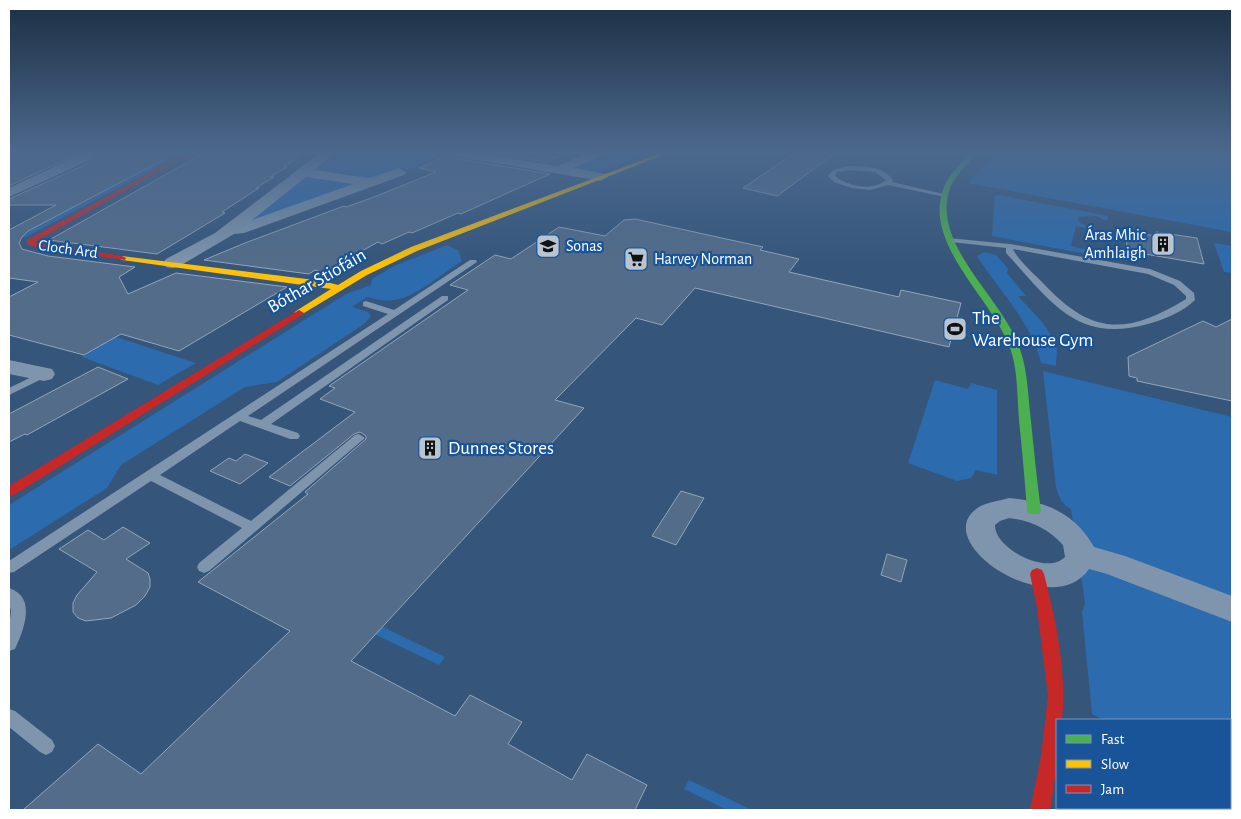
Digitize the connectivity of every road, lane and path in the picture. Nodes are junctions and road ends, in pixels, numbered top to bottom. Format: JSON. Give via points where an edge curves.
{"nodes":[{"id":1,"x":124,"y":190,"type":"edge"},
{"id":2,"x":280,"y":190,"type":"edge"},
{"id":3,"x":347,"y":190,"type":"edge"},
{"id":4,"x":567,"y":190,"type":"edge"},
{"id":5,"x":925,"y":190,"type":"edge"},
{"id":6,"x":947,"y":190,"type":"edge"},
{"id":7,"x":945,"y":194,"type":"junction"},
{"id":8,"x":221,"y":236,"type":"junction"},
{"id":9,"x":951,"y":240,"type":"junction"},
{"id":10,"x":1010,"y":246,"type":"junction"},
{"id":11,"x":473,"y":262,"type":"dead end"},
{"id":12,"x":172,"y":263,"type":"junction"},
{"id":13,"x":337,"y":288,"type":"junction"},
{"id":14,"x":445,"y":298,"type":"dead end"},
{"id":15,"x":366,"y":304,"type":"dead end"},
{"id":16,"x":395,"y":313,"type":"junction"},
{"id":17,"x":9,"y":367,"type":"edge"},
{"id":18,"x":44,"y":374,"type":"joint"},
{"id":19,"x":9,"y":392,"type":"edge"},
{"id":20,"x":240,"y":416,"type":"junction"},
{"id":21,"x":262,"y":425,"type":"junction"},
{"id":22,"x":294,"y":436,"type":"dead end"},
{"id":23,"x":359,"y":438,"type":"dead end"},
{"id":24,"x":152,"y":476,"type":"junction"},
{"id":25,"x":9,"y":492,"type":"edge"},
{"id":26,"x":1034,"y":512,"type":"junction"},
{"id":27,"x":252,"y":527,"type":"junction"},
{"id":28,"x":1080,"y":555,"type":"junction"},
{"id":29,"x":204,"y":567,"type":"dead end"},
{"id":30,"x":9,"y":568,"type":"edge"},
{"id":31,"x":1037,"y":574,"type":"junction"},
{"id":32,"x":9,"y":594,"type":"edge"},
{"id":33,"x":1232,"y":609,"type":"edge"},
{"id":34,"x":9,"y":644,"type":"edge"},
{"id":35,"x":9,"y":717,"type":"edge"},
{"id":36,"x":46,"y":746,"type":"dead end"},
{"id":37,"x":1040,"y":810,"type":"edge"}],
"edges":[{"from":1,"to":12,"type":"street","name":"Cloch Ard","via":[[36,237],[30,242],[32,246]]},
{"from":2,"to":8,"type":"street"},
{"from":3,"to":8,"type":"street"},
{"from":4,"to":13,"type":"street","name":"Bóthar Stiofáin","via":[[414,249]]},
{"from":5,"to":7,"type":"lane"},
{"from":6,"to":7,"type":"street"},
{"from":7,"to":9,"type":"street","via":[[943,216]]},
{"from":8,"to":12,"type":"street"},
{"from":9,"to":10,"type":"lane"},
{"from":9,"to":26,"type":"street","via":[[966,270],[999,314],[1015,348]]},
{"from":10,"to":10,"type":"lane","via":[[1009,250],[1061,306],[1087,322],[1113,327],[1138,325],[1190,300],[1186,289],[1150,272]]},
{"from":11,"to":16,"type":"lane"},
{"from":12,"to":13,"type":"street","name":"Cloch Ard"},
{"from":13,"to":25,"type":"street","name":"Bóthar Stiofáin"},
{"from":14,"to":21,"type":"lane"},
{"from":15,"to":16,"type":"lane"},
{"from":16,"to":20,"type":"lane"},
{"from":17,"to":18,"type":"street"},
{"from":18,"to":19,"type":"lane"},
{"from":20,"to":21,"type":"lane"},
{"from":20,"to":24,"type":"lane"},
{"from":21,"to":22,"type":"lane"},
{"from":23,"to":27,"type":"lane"},
{"from":24,"to":27,"type":"lane"},
{"from":24,"to":30,"type":"lane"},
{"from":26,"to":28,"type":"street","via":[[1066,530],[1074,538]]},
{"from":26,"to":31,"type":"street","via":[[998,509],[982,520],[980,529],[983,540],[998,556],[1020,569]]},
{"from":27,"to":29,"type":"lane"},
{"from":28,"to":31,"type":"street","via":[[1072,570],[1051,576]]},
{"from":28,"to":33,"type":"street","via":[[1114,564]]},
{"from":31,"to":37,"type":"street","via":[[1045,608],[1056,696]]},
{"from":32,"to":34,"type":"lane","via":[[20,611]]},
{"from":35,"to":36,"type":"lane"}]}
